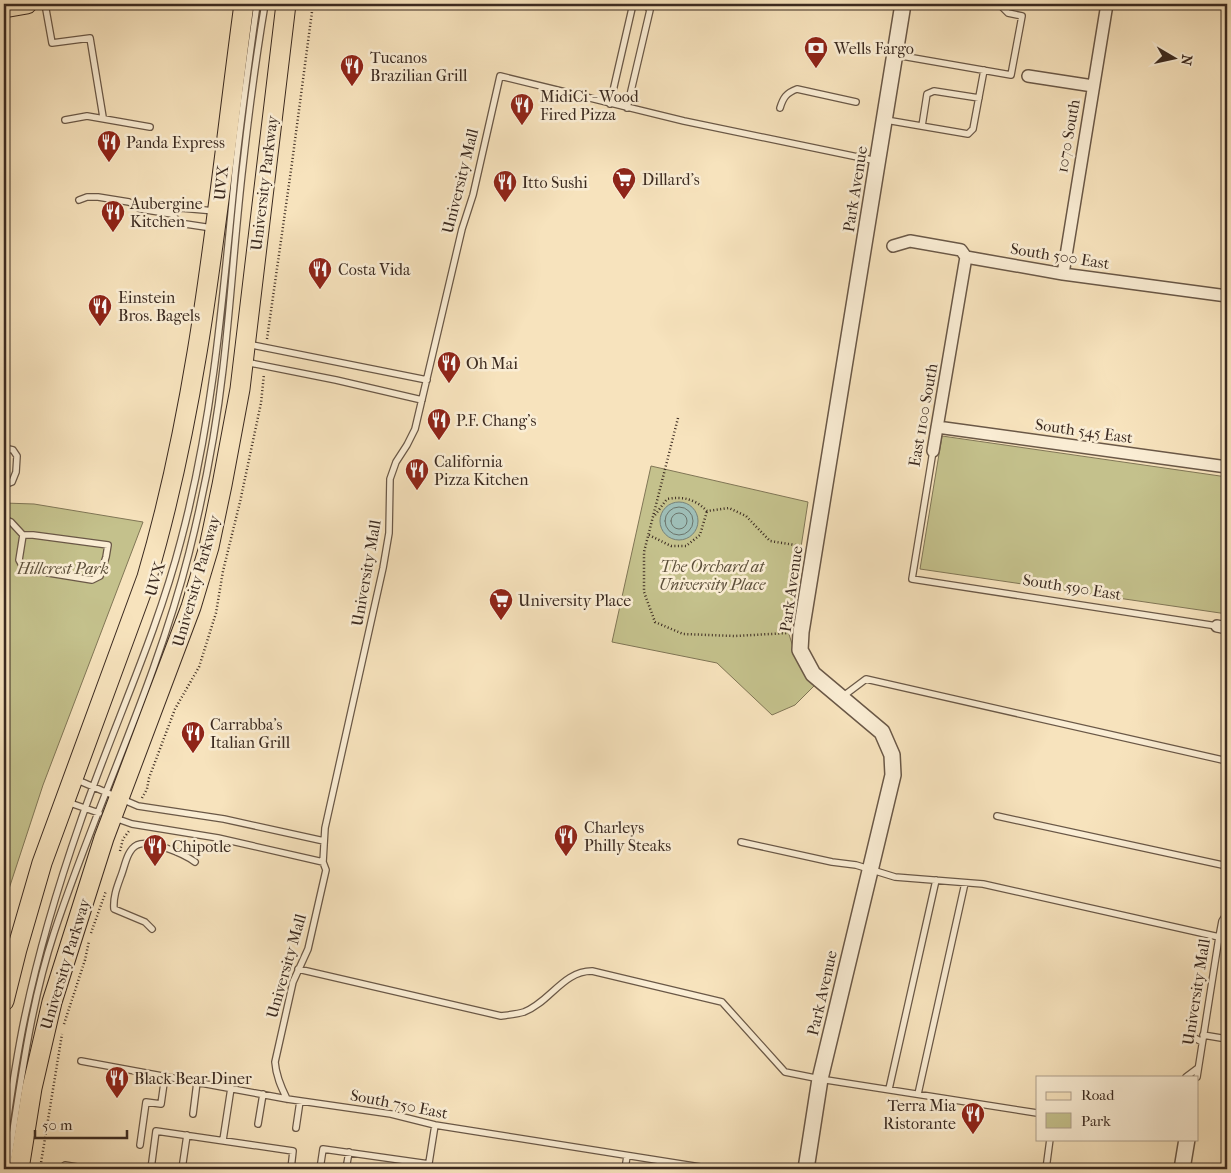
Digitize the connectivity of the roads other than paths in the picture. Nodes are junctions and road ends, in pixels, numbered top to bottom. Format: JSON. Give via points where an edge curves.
{"nodes":[{"id":1,"x":27,"y":4,"type":"edge"},
{"id":2,"x":45,"y":4,"type":"edge"},
{"id":3,"x":244,"y":4,"type":"edge"},
{"id":4,"x":257,"y":4,"type":"edge"},
{"id":5,"x":265,"y":4,"type":"edge"},
{"id":6,"x":286,"y":4,"type":"edge"},
{"id":7,"x":633,"y":4,"type":"edge"},
{"id":8,"x":646,"y":4,"type":"edge"},
{"id":9,"x":903,"y":4,"type":"edge"},
{"id":10,"x":999,"y":4,"type":"edge"},
{"id":11,"x":1107,"y":4,"type":"edge"},
{"id":12,"x":4,"y":8,"type":"edge"},
{"id":13,"x":894,"y":55,"type":"junction"},
{"id":14,"x":984,"y":70,"type":"junction"},
{"id":15,"x":1028,"y":76,"type":"dead end"},
{"id":16,"x":1093,"y":86,"type":"junction"},
{"id":17,"x":979,"y":98,"type":"junction"},
{"id":18,"x":856,"y":102,"type":"dead end"},
{"id":19,"x":610,"y":104,"type":"junction"},
{"id":20,"x":627,"y":108,"type":"junction"},
{"id":21,"x":780,"y":108,"type":"dead end"},
{"id":22,"x":103,"y":118,"type":"junction"},
{"id":23,"x":65,"y":120,"type":"dead end"},
{"id":24,"x":884,"y":120,"type":"junction"},
{"id":25,"x":922,"y":126,"type":"junction"},
{"id":26,"x":150,"y":127,"type":"dead end"},
{"id":27,"x":878,"y":162,"type":"junction"},
{"id":28,"x":79,"y":200,"type":"dead end"},
{"id":29,"x":172,"y":214,"type":"junction"},
{"id":30,"x":215,"y":220,"type":"junction"},
{"id":31,"x":893,"y":246,"type":"dead end"},
{"id":32,"x":966,"y":257,"type":"junction"},
{"id":33,"x":1063,"y":274,"type":"junction"},
{"id":34,"x":1227,"y":296,"type":"edge"},
{"id":35,"x":245,"y":343,"type":"junction"},
{"id":36,"x":243,"y":362,"type":"junction"},
{"id":37,"x":426,"y":380,"type":"junction"},
{"id":38,"x":422,"y":400,"type":"junction"},
{"id":39,"x":937,"y":427,"type":"junction"},
{"id":40,"x":4,"y":448,"type":"edge"},
{"id":41,"x":933,"y":451,"type":"joint"},
{"id":42,"x":1227,"y":467,"type":"edge"},
{"id":43,"x":4,"y":485,"type":"edge"},
{"id":44,"x":4,"y":519,"type":"edge"},
{"id":45,"x":23,"y":535,"type":"junction"},
{"id":46,"x":912,"y":579,"type":"joint"},
{"id":47,"x":1222,"y":627,"type":"edge"},
{"id":48,"x":842,"y":698,"type":"junction"},
{"id":49,"x":1227,"y":761,"type":"edge"},
{"id":50,"x":73,"y":778,"type":"junction"},
{"id":51,"x":93,"y":786,"type":"junction"},
{"id":52,"x":113,"y":795,"type":"junction"},
{"id":53,"x":64,"y":801,"type":"junction"},
{"id":54,"x":85,"y":808,"type":"junction"},
{"id":55,"x":105,"y":815,"type":"junction"},
{"id":56,"x":997,"y":816,"type":"dead end"},
{"id":57,"x":324,"y":841,"type":"junction"},
{"id":58,"x":741,"y":842,"type":"dead end"},
{"id":59,"x":195,"y":862,"type":"dead end"},
{"id":60,"x":323,"y":862,"type":"junction"},
{"id":61,"x":1227,"y":866,"type":"edge"},
{"id":62,"x":869,"y":869,"type":"junction"},
{"id":63,"x":936,"y":880,"type":"junction"},
{"id":64,"x":965,"y":882,"type":"junction"},
{"id":65,"x":1227,"y":913,"type":"edge"},
{"id":66,"x":152,"y":929,"type":"dead end"},
{"id":67,"x":1219,"y":937,"type":"junction"},
{"id":68,"x":298,"y":969,"type":"junction"},
{"id":69,"x":4,"y":1001,"type":"edge"},
{"id":70,"x":1193,"y":1037,"type":"dead end"},
{"id":71,"x":1203,"y":1038,"type":"junction"},
{"id":72,"x":1227,"y":1039,"type":"edge"},
{"id":73,"x":81,"y":1061,"type":"dead end"},
{"id":74,"x":1198,"y":1068,"type":"junction"},
{"id":75,"x":165,"y":1076,"type":"junction"},
{"id":76,"x":1187,"y":1076,"type":"edge"},
{"id":77,"x":1197,"y":1076,"type":"edge"},
{"id":78,"x":820,"y":1079,"type":"junction"},
{"id":79,"x":197,"y":1082,"type":"junction"},
{"id":80,"x":231,"y":1088,"type":"junction"},
{"id":81,"x":889,"y":1089,"type":"junction"},
{"id":82,"x":263,"y":1094,"type":"junction"},
{"id":83,"x":918,"y":1094,"type":"junction"},
{"id":84,"x":287,"y":1099,"type":"junction"},
{"id":85,"x":300,"y":1101,"type":"junction"},
{"id":86,"x":1036,"y":1113,"type":"edge"},
{"id":87,"x":193,"y":1114,"type":"dead end"},
{"id":88,"x":258,"y":1124,"type":"dead end"},
{"id":89,"x":435,"y":1125,"type":"junction"},
{"id":90,"x":296,"y":1128,"type":"dead end"},
{"id":91,"x":187,"y":1135,"type":"junction"},
{"id":92,"x":223,"y":1140,"type":"junction"},
{"id":93,"x":1050,"y":1140,"type":"edge"},
{"id":94,"x":1187,"y":1140,"type":"edge"},
{"id":95,"x":4,"y":1144,"type":"edge"},
{"id":96,"x":140,"y":1145,"type":"dead end"},
{"id":97,"x":349,"y":1152,"type":"junction"},
{"id":98,"x":627,"y":1156,"type":"junction"},
{"id":99,"x":428,"y":1167,"type":"edge"},
{"id":100,"x":7,"y":1169,"type":"edge"},
{"id":101,"x":19,"y":1169,"type":"edge"},
{"id":102,"x":60,"y":1169,"type":"edge"},
{"id":103,"x":89,"y":1169,"type":"edge"},
{"id":104,"x":151,"y":1169,"type":"edge"},
{"id":105,"x":182,"y":1169,"type":"edge"},
{"id":106,"x":291,"y":1169,"type":"edge"},
{"id":107,"x":320,"y":1169,"type":"edge"},
{"id":108,"x":346,"y":1169,"type":"edge"},
{"id":109,"x":625,"y":1169,"type":"edge"},
{"id":110,"x":712,"y":1169,"type":"edge"},
{"id":111,"x":806,"y":1169,"type":"edge"},
{"id":112,"x":1046,"y":1169,"type":"edge"},
{"id":113,"x":1182,"y":1169,"type":"edge"}],
"edges":[{"from":1,"to":12,"type":"main road"},
{"from":2,"to":22,"type":"lane","via":[[52,43],[90,38]]},
{"from":3,"to":30,"type":"main road"},
{"from":4,"to":51,"type":"lane","name":"UVX","via":[[236,169],[222,317],[197,472],[168,586]]},
{"from":5,"to":52,"type":"lane","via":[[243,165],[223,370],[200,507],[183,579]]},
{"from":6,"to":35,"type":"main road","name":"University Parkway"},
{"from":7,"to":19,"type":"lane"},
{"from":8,"to":20,"type":"lane","via":[[650,10]]},
{"from":9,"to":13,"type":"street","name":"Park Avenue"},
{"from":10,"to":14,"type":"lane","via":[[1008,13],[1022,16],[1010,75]]},
{"from":11,"to":16,"type":"street","name":"1070 South"},
{"from":13,"to":14,"type":"lane"},
{"from":13,"to":24,"type":"street","name":"Park Avenue"},
{"from":14,"to":17,"type":"lane"},
{"from":15,"to":16,"type":"street"},
{"from":16,"to":33,"type":"street","name":"1070 South"},
{"from":17,"to":25,"type":"lane","via":[[973,129],[968,134]]},
{"from":17,"to":25,"type":"lane","via":[[934,91],[927,94]]},
{"from":18,"to":21,"type":"lane","via":[[797,89],[783,98]]},
{"from":19,"to":20,"type":"lane"},
{"from":19,"to":37,"type":"lane","name":"University Mall","via":[[500,76]]},
{"from":20,"to":27,"type":"lane"},
{"from":22,"to":23,"type":"lane","via":[[87,116]]},
{"from":22,"to":26,"type":"lane"},
{"from":24,"to":25,"type":"lane"},
{"from":24,"to":27,"type":"street","name":"Park Avenue"},
{"from":27,"to":48,"type":"street","name":"Park Avenue","via":[[801,632],[800,650],[813,674]]},
{"from":28,"to":29,"type":"lane","via":[[98,196],[129,202],[140,209]]},
{"from":29,"to":30,"type":"lane","via":[[181,208]]},
{"from":29,"to":30,"type":"lane","via":[[178,223]]},
{"from":30,"to":50,"type":"main road","via":[[190,396],[160,535],[142,594]]},
{"from":31,"to":32,"type":"street","name":"South 500 East","via":[[910,241],[961,250]]},
{"from":32,"to":33,"type":"street","name":"South 500 East"},
{"from":32,"to":39,"type":"street","name":"East 1100 South"},
{"from":33,"to":34,"type":"street","name":"South 500 East"},
{"from":35,"to":36,"type":"main road","name":"University Parkway"},
{"from":35,"to":37,"type":"lane"},
{"from":36,"to":38,"type":"lane"},
{"from":36,"to":52,"type":"main road","name":"University Parkway","via":[[222,485],[194,599]]},
{"from":37,"to":38,"type":"lane","name":"University Mall"},
{"from":38,"to":57,"type":"lane","name":"University Mall","via":[[415,429],[390,479],[389,532],[383,568]]},
{"from":39,"to":41,"type":"street","name":"East 1100 South"},
{"from":39,"to":42,"type":"street","name":"South 545 East"},
{"from":40,"to":43,"type":"lane","via":[[13,450],[18,456],[12,482]]},
{"from":41,"to":46,"type":"lane","name":"East 1100 South"},
{"from":44,"to":45,"type":"lane"},
{"from":45,"to":45,"type":"lane","via":[[19,560],[24,569],[92,580],[100,576],[108,545]]},
{"from":46,"to":47,"type":"lane","name":"South 590 East"},
{"from":48,"to":49,"type":"lane","via":[[866,679]]},
{"from":48,"to":62,"type":"street","name":"Park Avenue","via":[[882,732],[892,755],[893,775]]},
{"from":50,"to":51,"type":"lane"},
{"from":50,"to":53,"type":"main road"},
{"from":51,"to":52,"type":"lane"},
{"from":51,"to":54,"type":"lane","name":"UVX"},
{"from":52,"to":55,"type":"main road","name":"University Parkway"},
{"from":52,"to":57,"type":"lane","via":[[138,806],[224,819]]},
{"from":53,"to":54,"type":"lane"},
{"from":53,"to":69,"type":"main road","via":[[29,906]]},
{"from":54,"to":55,"type":"lane"},
{"from":54,"to":95,"type":"lane","name":"UVX","via":[[32,982]]},
{"from":55,"to":60,"type":"lane","via":[[132,824],[218,838]]},
{"from":55,"to":100,"type":"lane","via":[[65,901],[42,973]]},
{"from":55,"to":101,"type":"main road","name":"University Parkway","via":[[52,1002],[32,1088]]},
{"from":56,"to":61,"type":"lane"},
{"from":57,"to":60,"type":"lane","name":"University Mall"},
{"from":58,"to":62,"type":"lane"},
{"from":59,"to":66,"type":"lane","via":[[186,855],[147,844],[137,845],[130,853],[113,899],[114,909],[145,922]]},
{"from":60,"to":68,"type":"lane","name":"University Mall","via":[[326,870],[308,948]]},
{"from":62,"to":63,"type":"lane","via":[[895,877]]},
{"from":62,"to":78,"type":"street","name":"Park Avenue"},
{"from":63,"to":64,"type":"lane"},
{"from":63,"to":81,"type":"lane"},
{"from":64,"to":67,"type":"lane"},
{"from":64,"to":83,"type":"lane"},
{"from":65,"to":67,"type":"lane","name":"University Mall"},
{"from":67,"to":71,"type":"lane","name":"University Mall"},
{"from":68,"to":78,"type":"lane","via":[[501,1016],[525,1012],[572,976],[592,971],[722,1002],[786,1072]]},
{"from":68,"to":84,"type":"lane","name":"University Mall","via":[[292,982],[275,1062],[278,1081]]},
{"from":70,"to":71,"type":"lane"},
{"from":71,"to":72,"type":"lane"},
{"from":71,"to":74,"type":"lane","name":"University Mall"},
{"from":73,"to":75,"type":"lane","name":"South 750 East"},
{"from":74,"to":76,"type":"lane"},
{"from":74,"to":77,"type":"lane","name":"University Mall"},
{"from":75,"to":79,"type":"lane","name":"South 750 East"},
{"from":75,"to":96,"type":"lane","via":[[161,1104],[146,1102]]},
{"from":78,"to":81,"type":"lane"},
{"from":78,"to":111,"type":"street","name":"Park Avenue"},
{"from":79,"to":80,"type":"lane","name":"South 750 East"},
{"from":79,"to":87,"type":"lane"},
{"from":80,"to":82,"type":"lane","name":"South 750 East"},
{"from":80,"to":92,"type":"lane"},
{"from":81,"to":83,"type":"lane"},
{"from":82,"to":84,"type":"lane","name":"South 750 East"},
{"from":82,"to":88,"type":"lane"},
{"from":83,"to":86,"type":"lane"},
{"from":84,"to":85,"type":"lane","name":"South 750 East"},
{"from":85,"to":89,"type":"lane","name":"South 750 East","via":[[391,1114]]},
{"from":85,"to":90,"type":"lane"},
{"from":89,"to":98,"type":"lane","name":"South 750 East"},
{"from":89,"to":99,"type":"lane"},
{"from":91,"to":92,"type":"lane"},
{"from":91,"to":104,"type":"lane","via":[[156,1131]]},
{"from":91,"to":105,"type":"lane"},
{"from":92,"to":106,"type":"lane","via":[[293,1151]]},
{"from":93,"to":112,"type":"lane"},
{"from":94,"to":113,"type":"street"},
{"from":97,"to":99,"type":"lane"},
{"from":97,"to":107,"type":"lane","via":[[323,1149]]},
{"from":97,"to":108,"type":"lane"},
{"from":98,"to":109,"type":"lane"},
{"from":98,"to":110,"type":"lane","name":"South 750 East"},
{"from":102,"to":103,"type":"lane","via":[[65,1165]]}]}
